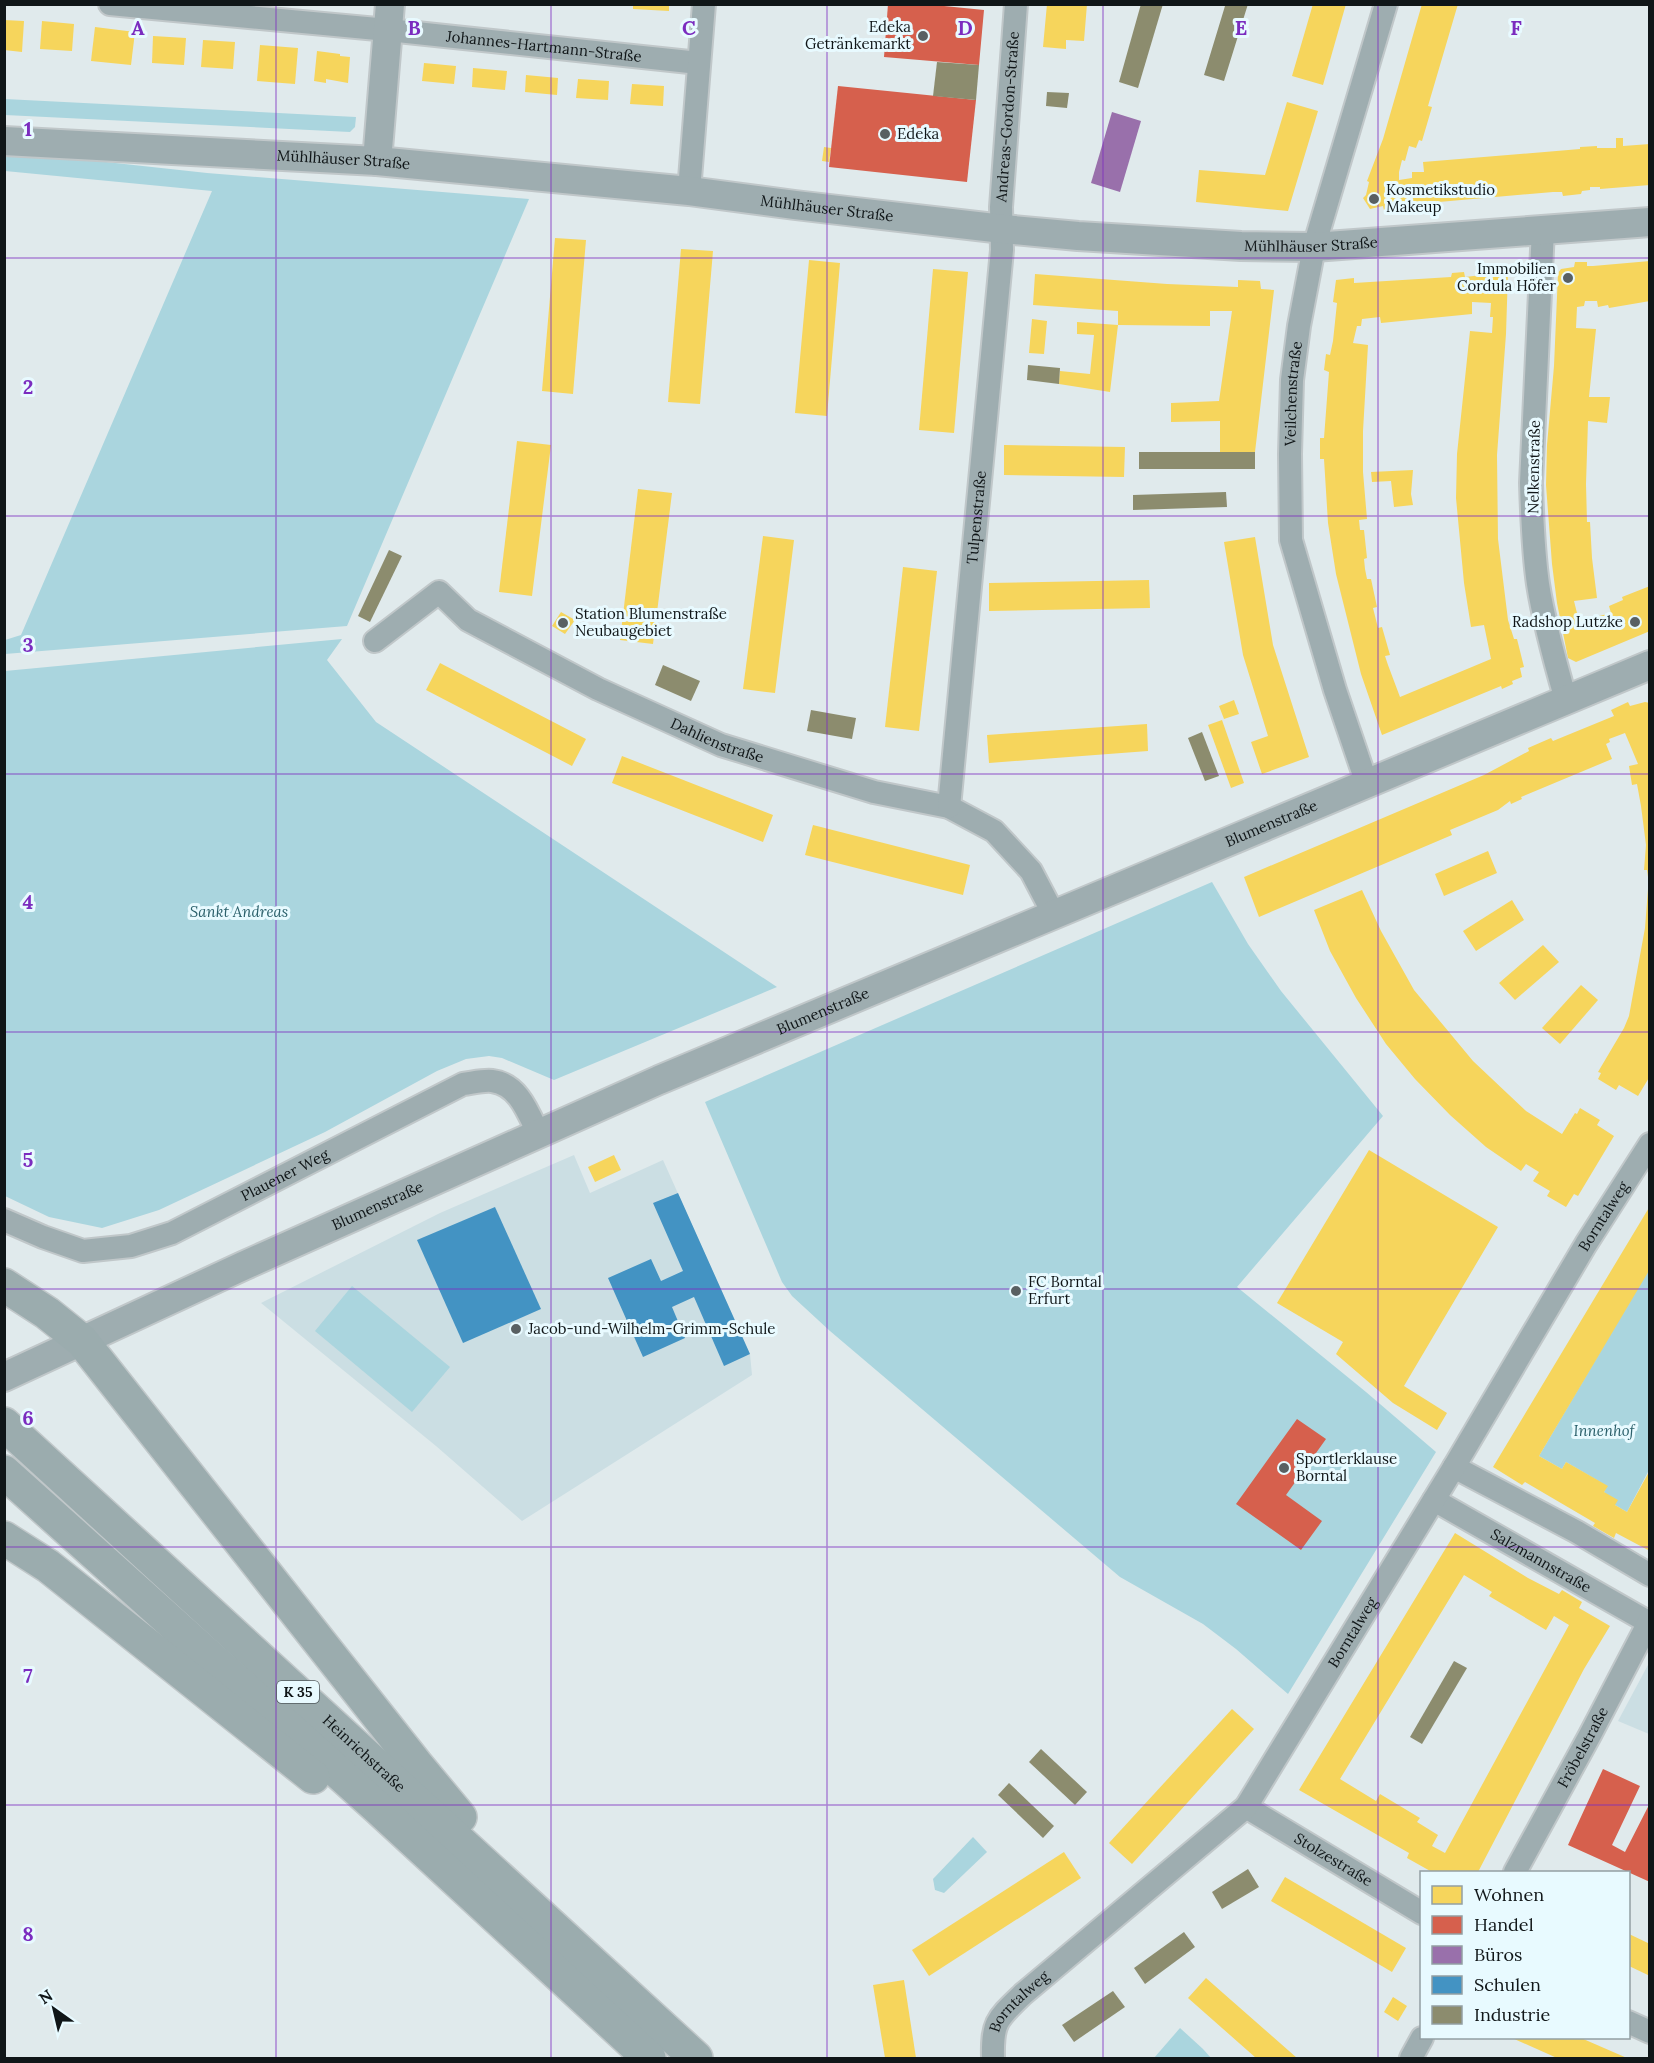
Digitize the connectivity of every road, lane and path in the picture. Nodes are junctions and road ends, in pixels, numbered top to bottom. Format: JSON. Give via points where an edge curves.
{"nodes":[{"id":1,"x":110,"y":4,"type":"edge"},
{"id":2,"x":704,"y":4,"type":"edge"},
{"id":3,"x":1016,"y":4,"type":"edge"},
{"id":4,"x":1386,"y":4,"type":"edge"},
{"id":5,"x":389,"y":17,"type":"edge"},
{"id":6,"x":699,"y":63,"type":"junction"},
{"id":7,"x":4,"y":141,"type":"edge"},
{"id":8,"x":377,"y":161,"type":"junction"},
{"id":9,"x":689,"y":191,"type":"junction"},
{"id":10,"x":1650,"y":222,"type":"edge"},
{"id":11,"x":1003,"y":229,"type":"junction"},
{"id":12,"x":1543,"y":229,"type":"junction"},
{"id":13,"x":1314,"y":247,"type":"junction"},
{"id":14,"x":375,"y":641,"type":"dead end"},
{"id":15,"x":1650,"y":665,"type":"edge"},
{"id":16,"x":1566,"y":700,"type":"junction"},
{"id":17,"x":1367,"y":784,"type":"junction"},
{"id":18,"x":949,"y":807,"type":"junction"},
{"id":19,"x":1054,"y":915,"type":"junction"},
{"id":20,"x":538,"y":1133,"type":"junction"},
{"id":21,"x":1650,"y":1144,"type":"edge"},
{"id":22,"x":4,"y":1220,"type":"edge"},
{"id":23,"x":4,"y":1285,"type":"edge"},
{"id":24,"x":82,"y":1341,"type":"junction"},
{"id":25,"x":6,"y":1376,"type":"edge"},
{"id":26,"x":4,"y":1424,"type":"edge"},
{"id":27,"x":1454,"y":1467,"type":"junction"},
{"id":28,"x":4,"y":1472,"type":"edge"},
{"id":29,"x":1434,"y":1500,"type":"junction"},
{"id":30,"x":4,"y":1538,"type":"edge"},
{"id":31,"x":1650,"y":1575,"type":"edge"},
{"id":32,"x":1649,"y":1621,"type":"edge"},
{"id":33,"x":1246,"y":1807,"type":"junction"},
{"id":34,"x":378,"y":1808,"type":"junction"},
{"id":35,"x":1516,"y":1871,"type":"edge"},
{"id":36,"x":511,"y":1887,"type":"junction"},
{"id":37,"x":1420,"y":1912,"type":"edge"},
{"id":38,"x":1630,"y":2022,"type":"edge"},
{"id":39,"x":1650,"y":2032,"type":"edge"},
{"id":40,"x":1421,"y":2039,"type":"edge"},
{"id":41,"x":649,"y":2058,"type":"edge"},
{"id":42,"x":696,"y":2058,"type":"edge"},
{"id":43,"x":993,"y":2058,"type":"edge"},
{"id":44,"x":1411,"y":2058,"type":"edge"}],
"edges":[{"from":1,"to":5,"type":"street","name":"Johannes-Hartmann-Straße"},
{"from":2,"to":6,"type":"street"},
{"from":3,"to":11,"type":"street","name":"Andreas-Gordon-Straße","via":[[1001,207]]},
{"from":4,"to":13,"type":"street","name":"Veilchenstraße"},
{"from":5,"to":6,"type":"street","name":"Johannes-Hartmann-Straße"},
{"from":5,"to":8,"type":"street"},
{"from":6,"to":9,"type":"street"},
{"from":7,"to":8,"type":"street","name":"Mühlhäuser Straße"},
{"from":8,"to":9,"type":"street","name":"Mühlhäuser Straße"},
{"from":9,"to":11,"type":"street","name":"Mühlhäuser Straße"},
{"from":10,"to":12,"type":"street","name":"Mühlhäuser Straße"},
{"from":11,"to":13,"type":"street","name":"Mühlhäuser Straße","via":[[1159,242]]},
{"from":11,"to":18,"type":"street","name":"Tulpenstraße"},
{"from":12,"to":13,"type":"street","name":"Mühlhäuser Straße"},
{"from":12,"to":16,"type":"street","name":"Nelkenstraße","via":[[1532,520],[1538,583]]},
{"from":13,"to":17,"type":"street","name":"Veilchenstraße","via":[[1292,380],[1291,540]]},
{"from":14,"to":18,"type":"street","name":"Dahlienstraße","via":[[439,592],[468,620],[598,689],[721,745],[874,792]]},
{"from":15,"to":16,"type":"street","name":"Blumenstraße"},
{"from":16,"to":17,"type":"street","name":"Blumenstraße"},
{"from":17,"to":19,"type":"street","name":"Blumenstraße"},
{"from":18,"to":19,"type":"street","name":"Dahlienstraße","via":[[994,831],[1031,871]]},
{"from":19,"to":20,"type":"street","name":"Blumenstraße"},
{"from":20,"to":22,"type":"street","name":"Plauener Weg","via":[[526,1106],[510,1087],[492,1081],[463,1084],[152,1240],[83,1251]]},
{"from":20,"to":24,"type":"street","name":"Blumenstraße"},
{"from":21,"to":27,"type":"street","name":"Borntalweg"},
{"from":23,"to":24,"type":"highway"},
{"from":24,"to":25,"type":"street","name":"Blumenstraße"},
{"from":24,"to":36,"type":"highway","via":[[484,1846]]},
{"from":26,"to":36,"type":"highway","name":"Heinrichstraße","number":"K 35"},
{"from":27,"to":29,"type":"street","name":"Borntalweg"},
{"from":27,"to":31,"type":"street"},
{"from":28,"to":34,"type":"highway","number":"K 35"},
{"from":29,"to":32,"type":"street","name":"Salzmannstraße"},
{"from":29,"to":33,"type":"street","name":"Borntalweg"},
{"from":30,"to":34,"type":"highway","via":[[48,1566],[347,1804]]},
{"from":32,"to":35,"type":"street","name":"Fröbelstraße"},
{"from":33,"to":37,"type":"street","name":"Stolzestraße"},
{"from":33,"to":43,"type":"street","name":"Borntalweg","via":[[1001,2015],[993,2034]]},
{"from":34,"to":41,"type":"highway","number":"K 35"},
{"from":36,"to":42,"type":"highway","name":"Heinrichstraße","number":"K 35"},
{"from":38,"to":39,"type":"street"},
{"from":40,"to":44,"type":"street"}]}
